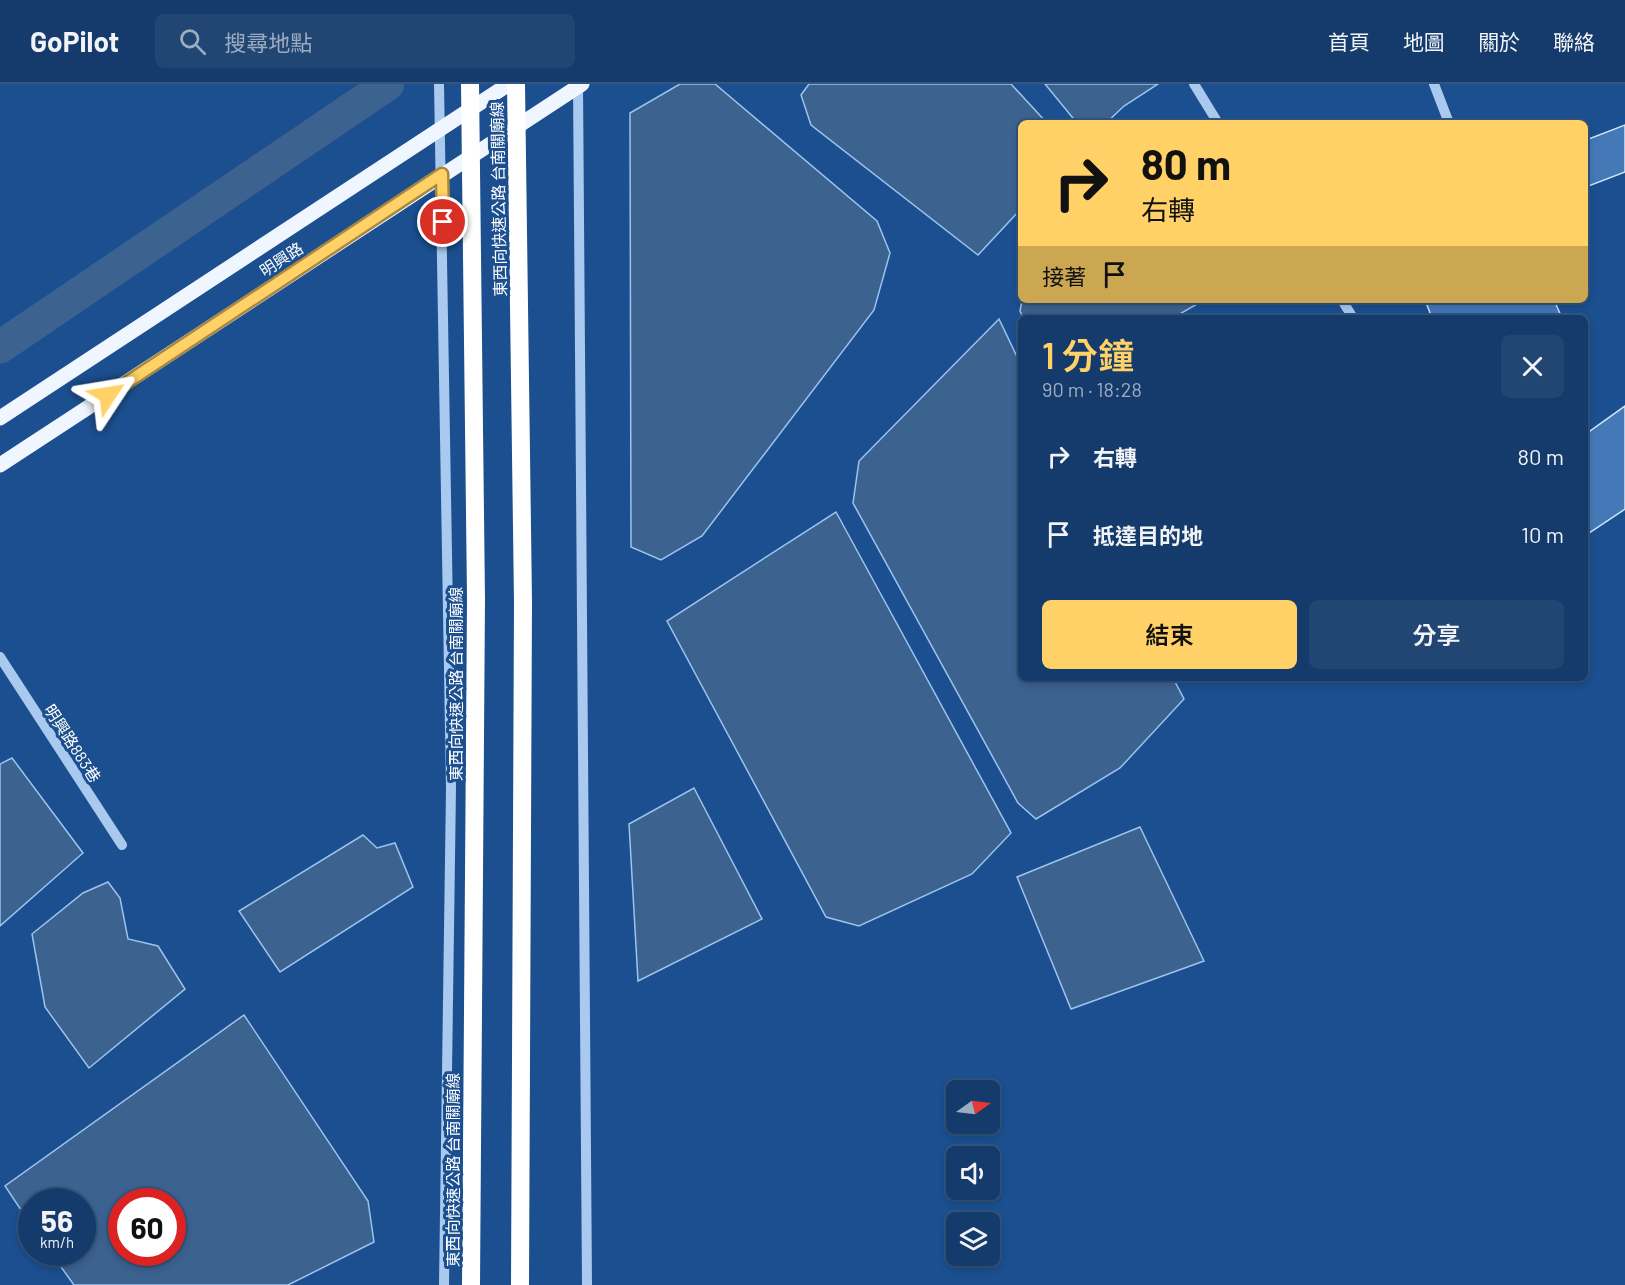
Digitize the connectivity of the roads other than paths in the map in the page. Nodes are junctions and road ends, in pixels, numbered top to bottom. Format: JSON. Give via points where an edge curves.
{"nodes":[{"id":1,"x":439,"y":84,"type":"edge"},
{"id":2,"x":470,"y":84,"type":"edge"},
{"id":3,"x":509,"y":84,"type":"edge"},
{"id":4,"x":516,"y":84,"type":"edge"},
{"id":5,"x":1194,"y":84,"type":"edge"},
{"id":6,"x":1434,"y":84,"type":"edge"},
{"id":7,"x":579,"y":85,"type":"edge"},
{"id":8,"x":1216,"y":120,"type":"edge"},
{"id":9,"x":1448,"y":120,"type":"edge"},
{"id":10,"x":440,"y":131,"type":"junction"},
{"id":11,"x":442,"y":174,"type":"junction"},
{"id":12,"x":0,"y":418,"type":"edge"},
{"id":13,"x":0,"y":465,"type":"edge"},
{"id":14,"x":0,"y":657,"type":"edge"},
{"id":15,"x":122,"y":845,"type":"dead end"},
{"id":16,"x":444,"y":1285,"type":"edge"},
{"id":17,"x":471,"y":1285,"type":"edge"},
{"id":18,"x":520,"y":1285,"type":"edge"},
{"id":19,"x":587,"y":1285,"type":"edge"}],
"edges":[{"from":1,"to":10,"type":"street"},
{"from":2,"to":17,"type":"highway","name":"東西向快速公路 台南關廟線","bridge":true,"via":[[476,599]]},
{"from":3,"to":10,"type":"main road","name":"明興路"},
{"from":4,"to":18,"type":"highway","name":"東西向快速公路 台南關廟線","bridge":true,"via":[[523,603]]},
{"from":5,"to":8,"type":"street"},
{"from":6,"to":9,"type":"street"},
{"from":7,"to":11,"type":"main road","name":"明興路"},
{"from":7,"to":19,"type":"street"},
{"from":10,"to":11,"type":"street"},
{"from":10,"to":12,"type":"main road","name":"明興路"},
{"from":11,"to":13,"type":"main road","name":"明興路"},
{"from":11,"to":16,"type":"street","via":[[451,788]]},
{"from":14,"to":15,"type":"street","name":"明興路883巷"}]}
